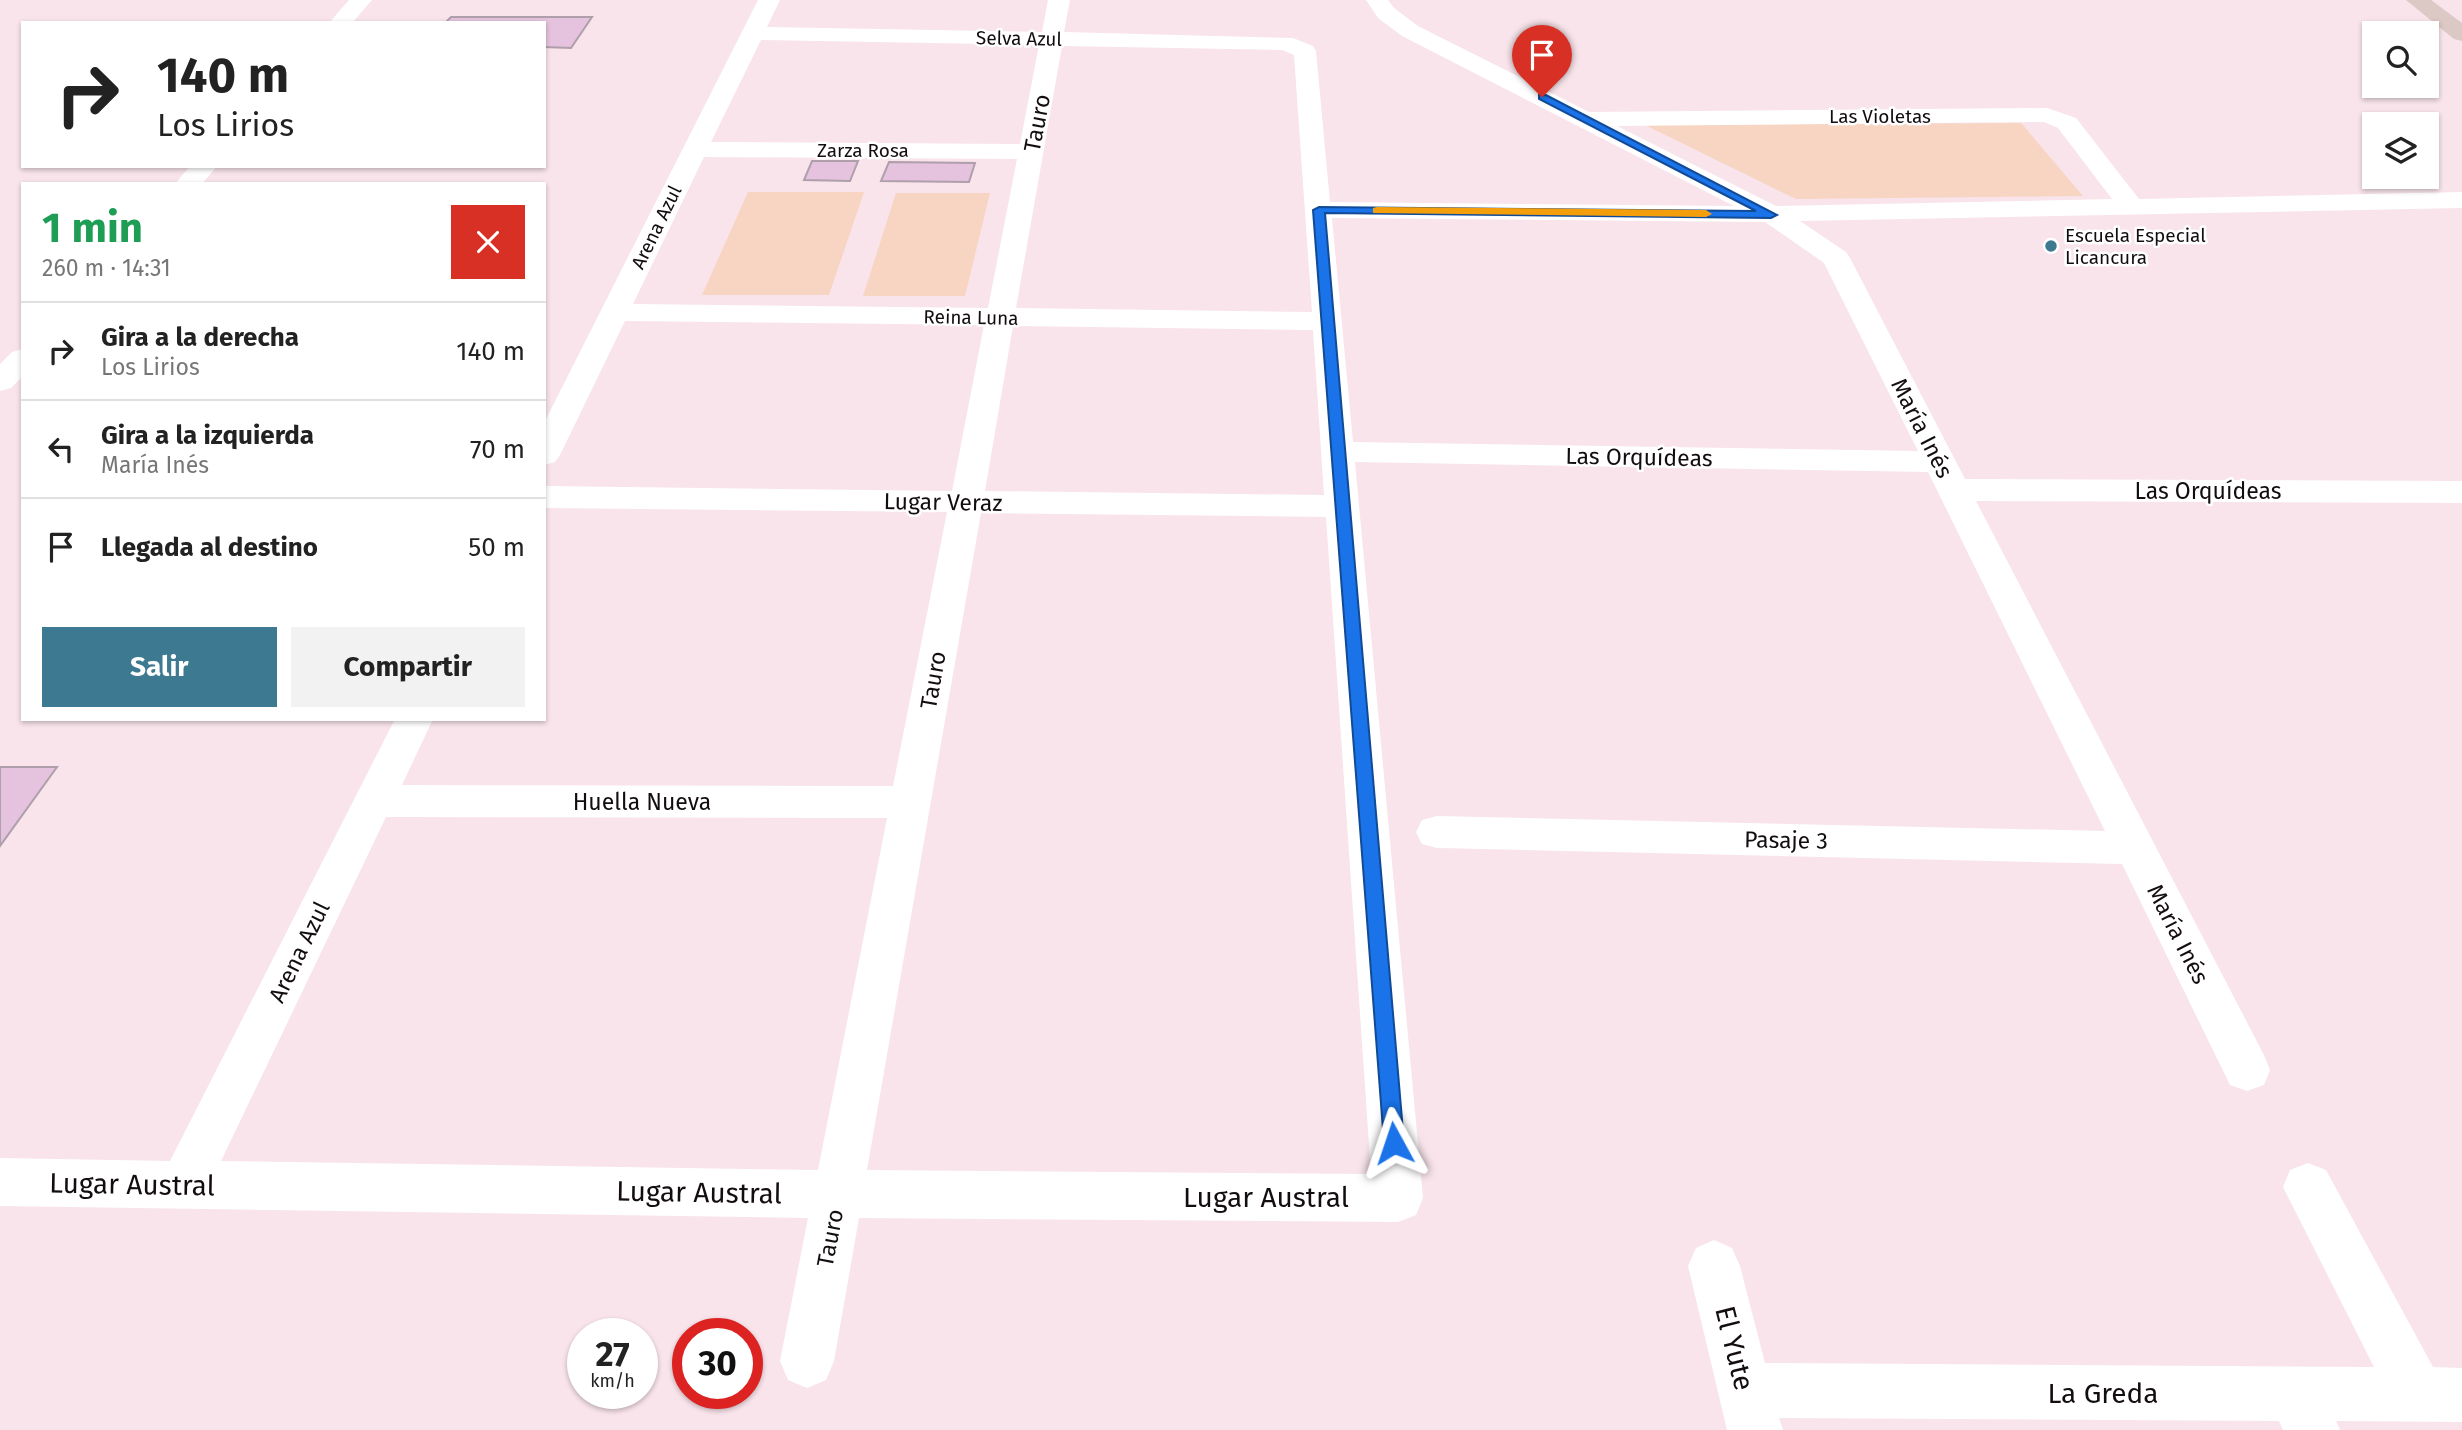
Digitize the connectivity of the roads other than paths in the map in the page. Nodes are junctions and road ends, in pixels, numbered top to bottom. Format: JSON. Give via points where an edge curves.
{"nodes":[{"id":1,"x":361,"y":0,"type":"edge"},
{"id":2,"x":769,"y":0,"type":"edge"},
{"id":3,"x":1059,"y":0,"type":"edge"},
{"id":4,"x":1377,"y":0,"type":"edge"},
{"id":5,"x":2417,"y":0,"type":"edge"},
{"id":6,"x":342,"y":21,"type":"edge"},
{"id":7,"x":752,"y":33,"type":"junction"},
{"id":8,"x":2462,"y":34,"type":"edge"},
{"id":9,"x":1052,"y":39,"type":"junction"},
{"id":10,"x":1586,"y":119,"type":"junction"},
{"id":11,"x":695,"y":149,"type":"junction"},
{"id":12,"x":1031,"y":152,"type":"junction"},
{"id":13,"x":202,"y":168,"type":"edge"},
{"id":14,"x":190,"y":182,"type":"edge"},
{"id":15,"x":2462,"y":200,"type":"edge"},
{"id":16,"x":2132,"y":207,"type":"junction"},
{"id":17,"x":1319,"y":210,"type":"junction"},
{"id":18,"x":1771,"y":215,"type":"junction"},
{"id":19,"x":615,"y":312,"type":"junction"},
{"id":20,"x":1000,"y":317,"type":"junction"},
{"id":21,"x":1328,"y":321,"type":"junction"},
{"id":22,"x":21,"y":360,"type":"edge"},
{"id":23,"x":0,"y":382,"type":"edge"},
{"id":24,"x":546,"y":451,"type":"edge"},
{"id":25,"x":1338,"y":452,"type":"junction"},
{"id":26,"x":1947,"y":476,"type":"junction"},
{"id":27,"x":2462,"y":492,"type":"edge"},
{"id":28,"x":546,"y":497,"type":"edge"},
{"id":29,"x":966,"y":503,"type":"junction"},
{"id":30,"x":1343,"y":506,"type":"junction"},
{"id":31,"x":413,"y":721,"type":"edge"},
{"id":32,"x":373,"y":801,"type":"junction"},
{"id":33,"x":911,"y":802,"type":"junction"},
{"id":34,"x":1437,"y":832,"type":"dead end"},
{"id":35,"x":2135,"y":848,"type":"junction"},
{"id":36,"x":2247,"y":1070,"type":"dead end"},
{"id":37,"x":0,"y":1182,"type":"edge"},
{"id":38,"x":184,"y":1185,"type":"junction"},
{"id":39,"x":2308,"y":1187,"type":"dead end"},
{"id":40,"x":838,"y":1194,"type":"junction"},
{"id":41,"x":1714,"y":1266,"type":"dead end"},
{"id":42,"x":807,"y":1361,"type":"dead end"},
{"id":43,"x":2440,"y":1395,"type":"edge"},
{"id":44,"x":1750,"y":1410,"type":"edge"},
{"id":45,"x":2303,"y":1412,"type":"edge"}],
"edges":[{"from":1,"to":6,"type":"street"},
{"from":2,"to":7,"type":"street","name":"Arena Azul"},
{"from":3,"to":9,"type":"street","name":"Tauro"},
{"from":4,"to":10,"type":"street","name":"María Inés","via":[[1410,31]]},
{"from":5,"to":8,"type":"street"},
{"from":7,"to":9,"type":"street","name":"Selva Azul"},
{"from":7,"to":11,"type":"street","name":"Arena Azul"},
{"from":9,"to":12,"type":"street","name":"Tauro"},
{"from":9,"to":17,"type":"street","name":"Selva Azul","via":[[1301,47],[1306,55]]},
{"from":10,"to":16,"type":"street","name":"Las Violetas","via":[[2047,115],[2067,123]]},
{"from":10,"to":18,"type":"street","name":"María Inés"},
{"from":11,"to":12,"type":"street","name":"Zarza Rosa"},
{"from":11,"to":19,"type":"street","name":"Arena Azul"},
{"from":12,"to":20,"type":"street","name":"Tauro"},
{"from":13,"to":14,"type":"street"},
{"from":15,"to":16,"type":"street"},
{"from":16,"to":18,"type":"street"},
{"from":17,"to":18,"type":"street"},
{"from":17,"to":21,"type":"street"},
{"from":18,"to":26,"type":"street","name":"María Inés","via":[[1836,258]]},
{"from":19,"to":20,"type":"street","name":"Reina Luna"},
{"from":19,"to":24,"type":"street","name":"Arena Azul"},
{"from":20,"to":21,"type":"street","name":"Reina Luna"},
{"from":20,"to":29,"type":"street","name":"Tauro"},
{"from":21,"to":25,"type":"street"},
{"from":22,"to":23,"type":"street"},
{"from":25,"to":26,"type":"street","name":"Las Orquídeas"},
{"from":25,"to":30,"type":"street"},
{"from":26,"to":27,"type":"street","name":"Las Orquídeas"},
{"from":26,"to":35,"type":"street","name":"María Inés"},
{"from":28,"to":29,"type":"street","name":"Lugar Veraz"},
{"from":29,"to":30,"type":"street","name":"Lugar Veraz"},
{"from":29,"to":33,"type":"street","name":"Tauro"},
{"from":30,"to":40,"type":"street","name":"Lugar Austral","via":[[1398,1198]]},
{"from":31,"to":32,"type":"street","name":"Arena Azul"},
{"from":32,"to":33,"type":"street","name":"Huella Nueva"},
{"from":32,"to":38,"type":"street","name":"Arena Azul"},
{"from":33,"to":40,"type":"street","name":"Tauro"},
{"from":34,"to":35,"type":"street","name":"Pasaje 3"},
{"from":35,"to":36,"type":"street","name":"María Inés"},
{"from":37,"to":38,"type":"street","name":"Lugar Austral"},
{"from":38,"to":40,"type":"street","name":"Lugar Austral"},
{"from":39,"to":43,"type":"street"},
{"from":40,"to":42,"type":"street","name":"Tauro"},
{"from":41,"to":44,"type":"street","name":"El Yute"},
{"from":43,"to":45,"type":"street","name":"La Greda"},
{"from":44,"to":45,"type":"street","name":"La Greda"}]}
